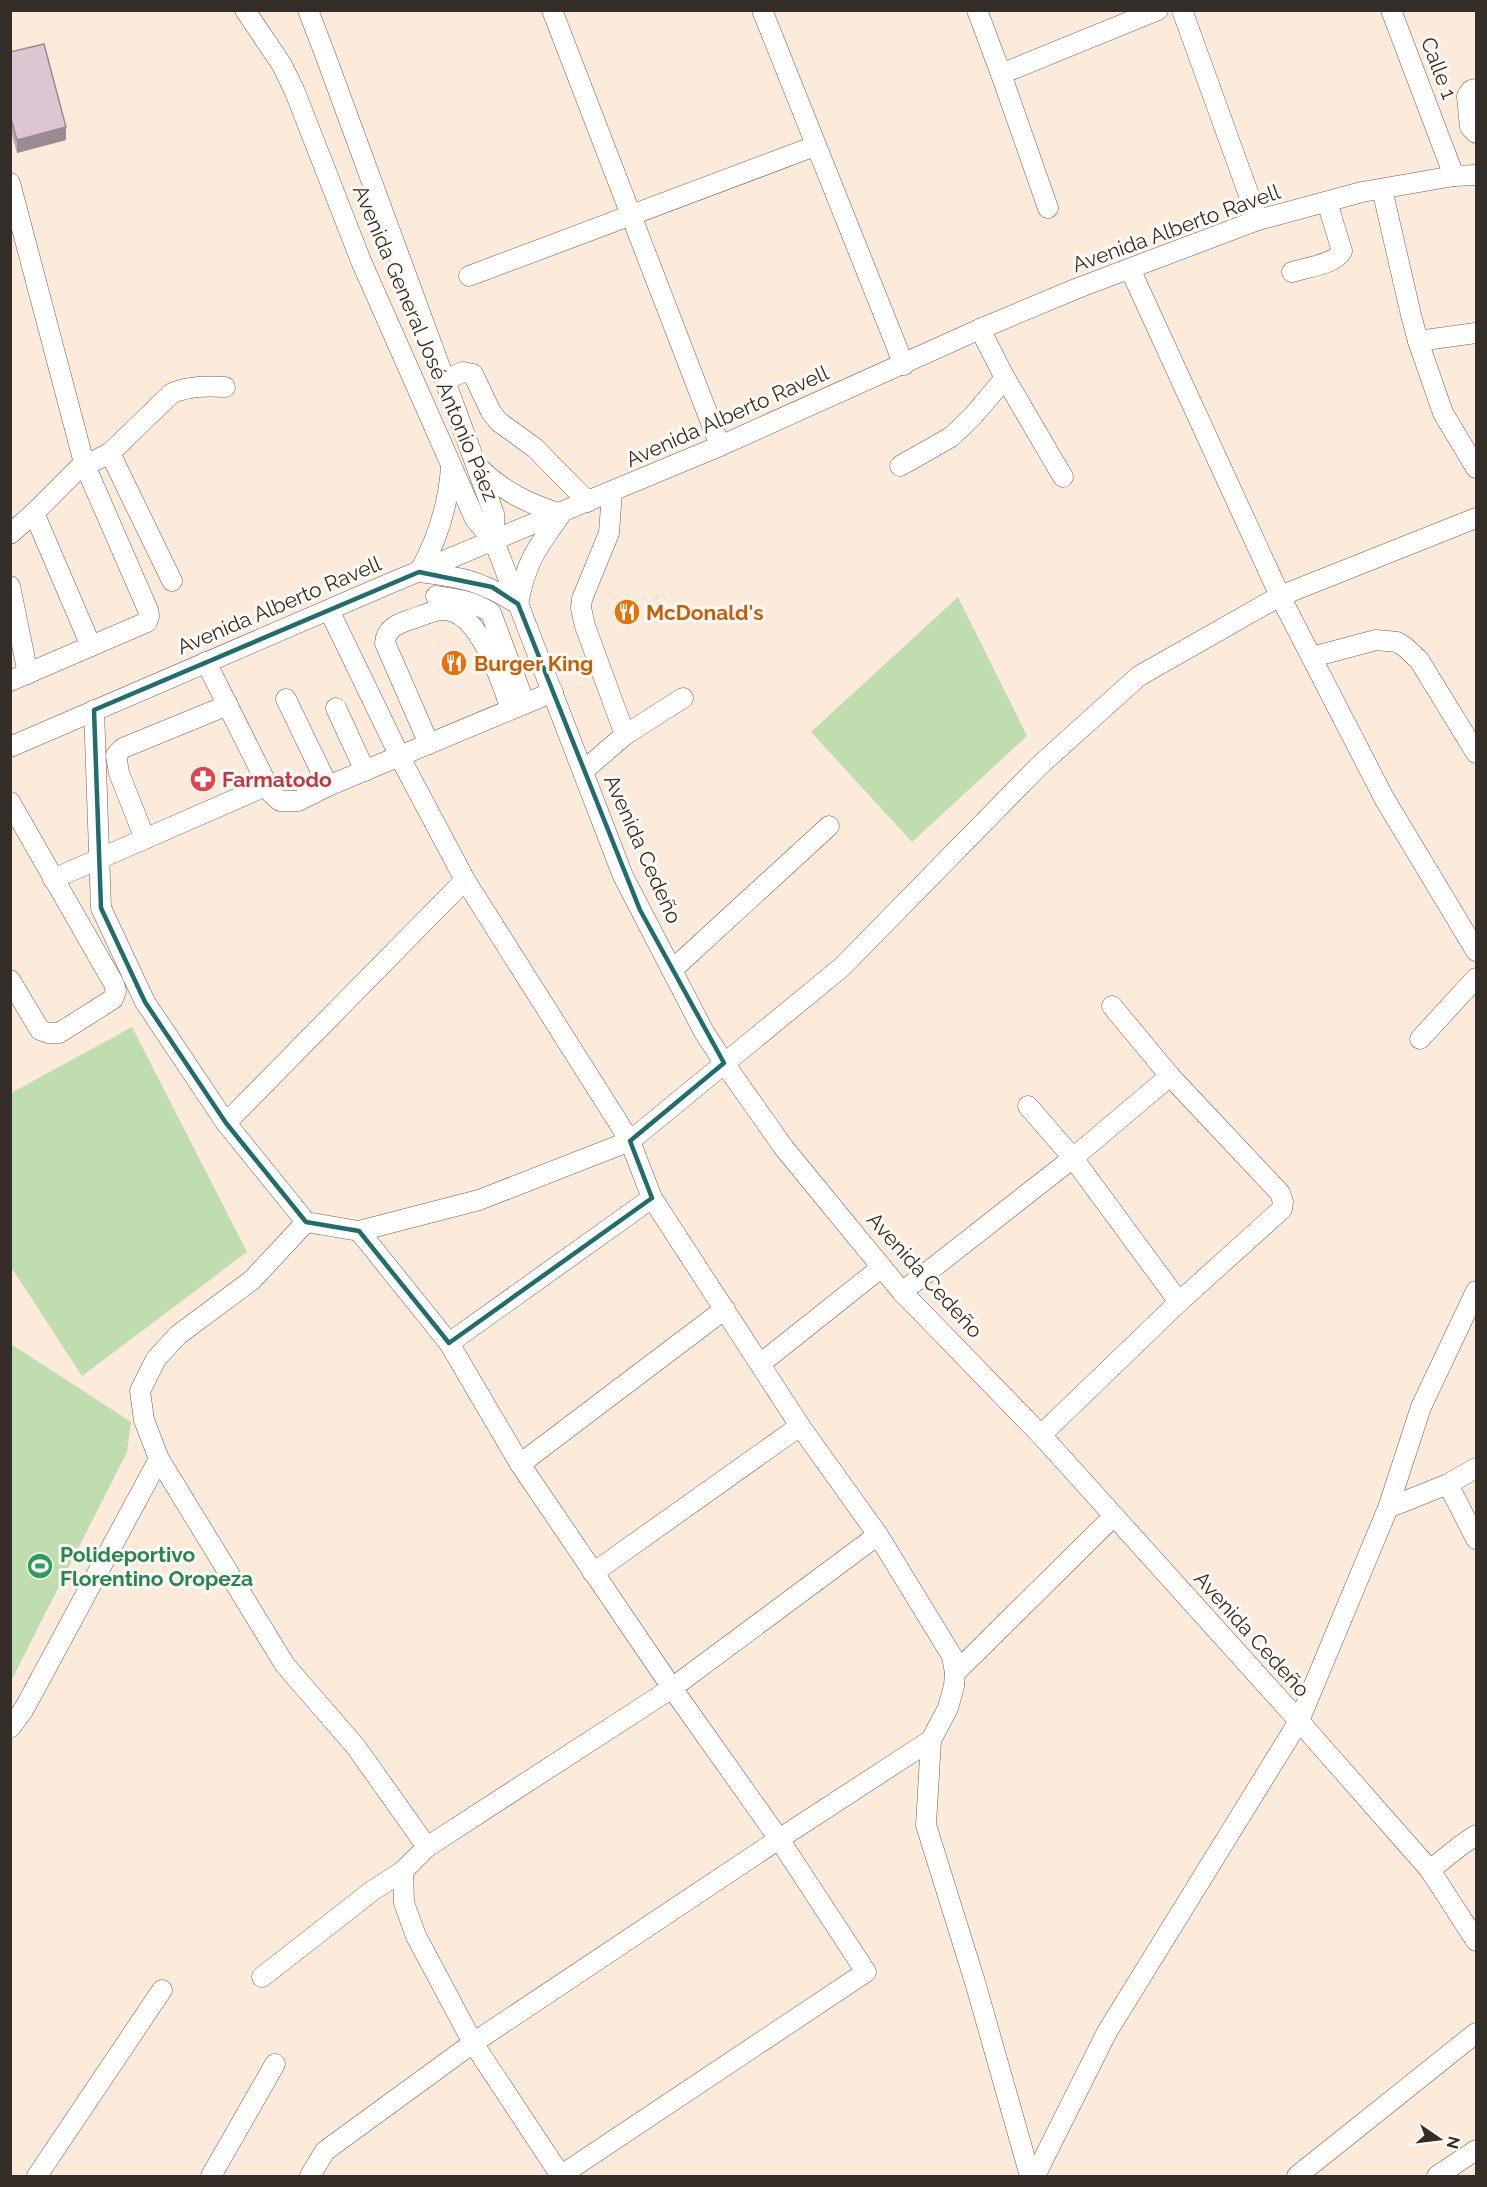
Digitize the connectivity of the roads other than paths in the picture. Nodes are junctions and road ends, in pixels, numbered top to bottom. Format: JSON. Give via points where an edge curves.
{"nodes":[{"id":1,"x":245,"y":10,"type":"edge"},
{"id":2,"x":308,"y":10,"type":"edge"},
{"id":3,"x":552,"y":10,"type":"edge"},
{"id":4,"x":762,"y":10,"type":"edge"},
{"id":5,"x":977,"y":10,"type":"edge"},
{"id":6,"x":1158,"y":10,"type":"edge"},
{"id":7,"x":1182,"y":10,"type":"edge"},
{"id":8,"x":1392,"y":10,"type":"edge"},
{"id":9,"x":1001,"y":74,"type":"junction"},
{"id":10,"x":1476,"y":89,"type":"edge"},
{"id":11,"x":1476,"y":133,"type":"edge"},
{"id":12,"x":815,"y":146,"type":"junction"},
{"id":13,"x":1476,"y":175,"type":"edge"},
{"id":14,"x":1454,"y":176,"type":"junction"},
{"id":15,"x":10,"y":183,"type":"edge"},
{"id":16,"x":1382,"y":189,"type":"junction"},
{"id":17,"x":1327,"y":202,"type":"junction"},
{"id":18,"x":1048,"y":208,"type":"dead end"},
{"id":19,"x":631,"y":216,"type":"junction"},
{"id":20,"x":1258,"y":220,"type":"junction"},
{"id":21,"x":1130,"y":269,"type":"junction"},
{"id":22,"x":1292,"y":272,"type":"dead end"},
{"id":23,"x":469,"y":276,"type":"dead end"},
{"id":24,"x":980,"y":329,"type":"junction"},
{"id":25,"x":1476,"y":333,"type":"edge"},
{"id":26,"x":1418,"y":341,"type":"junction"},
{"id":27,"x":904,"y":365,"type":"junction"},
{"id":28,"x":1005,"y":378,"type":"junction"},
{"id":29,"x":445,"y":380,"type":"junction"},
{"id":30,"x":225,"y":387,"type":"dead end"},
{"id":31,"x":720,"y":446,"type":"junction"},
{"id":32,"x":110,"y":453,"type":"junction"},
{"id":33,"x":84,"y":463,"type":"junction"},
{"id":34,"x":475,"y":464,"type":"junction"},
{"id":35,"x":452,"y":466,"type":"junction"},
{"id":36,"x":900,"y":466,"type":"dead end"},
{"id":37,"x":1476,"y":468,"type":"edge"},
{"id":38,"x":1063,"y":477,"type":"dead end"},
{"id":39,"x":612,"y":492,"type":"junction"},
{"id":40,"x":588,"y":502,"type":"junction"},
{"id":41,"x":34,"y":513,"type":"junction"},
{"id":42,"x":561,"y":514,"type":"junction"},
{"id":43,"x":1476,"y":518,"type":"edge"},
{"id":44,"x":10,"y":534,"type":"edge"},
{"id":45,"x":494,"y":541,"type":"junction"},
{"id":46,"x":419,"y":572,"type":"junction"},
{"id":47,"x":172,"y":581,"type":"dead end"},
{"id":48,"x":10,"y":586,"type":"edge"},
{"id":49,"x":1280,"y":596,"type":"junction"},
{"id":50,"x":436,"y":597,"type":"dead end"},
{"id":51,"x":518,"y":603,"type":"junction"},
{"id":52,"x":329,"y":610,"type":"junction"},
{"id":53,"x":91,"y":646,"type":"junction"},
{"id":54,"x":1312,"y":657,"type":"junction"},
{"id":55,"x":207,"y":662,"type":"junction"},
{"id":56,"x":19,"y":678,"type":"edge"},
{"id":57,"x":553,"y":692,"type":"junction"},
{"id":58,"x":683,"y":698,"type":"dead end"},
{"id":59,"x":286,"y":699,"type":"dead end"},
{"id":60,"x":228,"y":705,"type":"junction"},
{"id":61,"x":518,"y":707,"type":"junction"},
{"id":62,"x":336,"y":708,"type":"dead end"},
{"id":63,"x":94,"y":710,"type":"junction"},
{"id":64,"x":625,"y":735,"type":"junction"},
{"id":65,"x":429,"y":744,"type":"junction"},
{"id":66,"x":10,"y":747,"type":"edge"},
{"id":67,"x":1476,"y":753,"type":"edge"},
{"id":68,"x":399,"y":756,"type":"junction"},
{"id":69,"x":365,"y":771,"type":"junction"},
{"id":70,"x":583,"y":771,"type":"junction"},
{"id":71,"x":268,"y":785,"type":"junction"},
{"id":72,"x":328,"y":786,"type":"junction"},
{"id":73,"x":10,"y":802,"type":"edge"},
{"id":74,"x":829,"y":825,"type":"dead end"},
{"id":75,"x":145,"y":839,"type":"junction"},
{"id":76,"x":99,"y":859,"type":"junction"},
{"id":77,"x":53,"y":879,"type":"junction"},
{"id":78,"x":465,"y":879,"type":"junction"},
{"id":79,"x":1476,"y":951,"type":"edge"},
{"id":80,"x":672,"y":970,"type":"junction"},
{"id":81,"x":1476,"y":978,"type":"edge"},
{"id":82,"x":10,"y":980,"type":"edge"},
{"id":83,"x":1112,"y":1006,"type":"dead end"},
{"id":84,"x":1420,"y":1039,"type":"dead end"},
{"id":85,"x":724,"y":1063,"type":"junction"},
{"id":86,"x":1170,"y":1076,"type":"junction"},
{"id":87,"x":1028,"y":1106,"type":"dead end"},
{"id":88,"x":226,"y":1122,"type":"junction"},
{"id":89,"x":630,"y":1142,"type":"junction"},
{"id":90,"x":1073,"y":1158,"type":"junction"},
{"id":91,"x":652,"y":1198,"type":"junction"},
{"id":92,"x":306,"y":1222,"type":"junction"},
{"id":93,"x":359,"y":1231,"type":"junction"},
{"id":94,"x":882,"y":1267,"type":"junction"},
{"id":95,"x":1476,"y":1291,"type":"edge"},
{"id":96,"x":902,"y":1292,"type":"junction"},
{"id":97,"x":1179,"y":1302,"type":"junction"},
{"id":98,"x":725,"y":1309,"type":"junction"},
{"id":99,"x":448,"y":1343,"type":"junction"},
{"id":100,"x":760,"y":1364,"type":"junction"},
{"id":101,"x":800,"y":1426,"type":"junction"},
{"id":102,"x":1041,"y":1435,"type":"junction"},
{"id":103,"x":159,"y":1460,"type":"junction"},
{"id":104,"x":520,"y":1464,"type":"junction"},
{"id":105,"x":1476,"y":1468,"type":"edge"},
{"id":106,"x":1448,"y":1484,"type":"junction"},
{"id":107,"x":1388,"y":1508,"type":"junction"},
{"id":108,"x":1113,"y":1517,"type":"junction"},
{"id":109,"x":878,"y":1535,"type":"junction"},
{"id":110,"x":1476,"y":1539,"type":"edge"},
{"id":111,"x":593,"y":1573,"type":"junction"},
{"id":112,"x":955,"y":1673,"type":"junction"},
{"id":113,"x":672,"y":1688,"type":"junction"},
{"id":114,"x":1299,"y":1721,"type":"junction"},
{"id":115,"x":10,"y":1728,"type":"edge"},
{"id":116,"x":931,"y":1740,"type":"junction"},
{"id":117,"x":1476,"y":1835,"type":"edge"},
{"id":118,"x":778,"y":1839,"type":"junction"},
{"id":119,"x":427,"y":1847,"type":"junction"},
{"id":120,"x":403,"y":1870,"type":"junction"},
{"id":121,"x":1430,"y":1870,"type":"junction"},
{"id":122,"x":1476,"y":1941,"type":"edge"},
{"id":123,"x":262,"y":1977,"type":"dead end"},
{"id":124,"x":162,"y":1990,"type":"dead end"},
{"id":125,"x":1476,"y":2033,"type":"edge"},
{"id":126,"x":473,"y":2043,"type":"junction"},
{"id":127,"x":274,"y":2064,"type":"dead end"},
{"id":128,"x":1476,"y":2150,"type":"edge"},
{"id":129,"x":38,"y":2176,"type":"edge"},
{"id":130,"x":211,"y":2176,"type":"edge"},
{"id":131,"x":310,"y":2176,"type":"edge"},
{"id":132,"x":560,"y":2176,"type":"edge"},
{"id":133,"x":1030,"y":2176,"type":"edge"},
{"id":134,"x":1035,"y":2176,"type":"edge"},
{"id":135,"x":1297,"y":2176,"type":"edge"},
{"id":136,"x":1437,"y":2176,"type":"edge"}],
"edges":[{"from":1,"to":35,"type":"street","name":"Avenida General José Antonio Páez","via":[[296,92],[360,261]]},
{"from":2,"to":29,"type":"street","name":"Avenida General José Antonio Páez"},
{"from":3,"to":19,"type":"street"},
{"from":4,"to":12,"type":"street"},
{"from":5,"to":9,"type":"street"},
{"from":6,"to":9,"type":"street"},
{"from":7,"to":20,"type":"street"},
{"from":8,"to":14,"type":"street","name":"Calle 1"},
{"from":9,"to":18,"type":"street"},
{"from":10,"to":11,"type":"street","via":[[1467,96],[1470,127]]},
{"from":12,"to":19,"type":"street"},
{"from":12,"to":27,"type":"street"},
{"from":13,"to":14,"type":"street","name":"Avenida Alberto Ravell"},
{"from":14,"to":16,"type":"street","name":"Avenida Alberto Ravell"},
{"from":15,"to":33,"type":"street"},
{"from":16,"to":17,"type":"street","name":"Avenida Alberto Ravell"},
{"from":16,"to":26,"type":"street"},
{"from":17,"to":20,"type":"street","name":"Avenida Alberto Ravell"},
{"from":17,"to":22,"type":"street","via":[[1342,251],[1339,257]]},
{"from":19,"to":23,"type":"street"},
{"from":19,"to":31,"type":"street"},
{"from":20,"to":21,"type":"street","name":"Avenida Alberto Ravell"},
{"from":21,"to":24,"type":"street","name":"Avenida Alberto Ravell"},
{"from":21,"to":49,"type":"street"},
{"from":24,"to":27,"type":"street","name":"Avenida Alberto Ravell"},
{"from":24,"to":28,"type":"street"},
{"from":25,"to":26,"type":"street"},
{"from":26,"to":37,"type":"street","via":[[1443,413]]},
{"from":27,"to":31,"type":"street","name":"Avenida Alberto Ravell"},
{"from":28,"to":36,"type":"street","via":[[951,436]]},
{"from":28,"to":38,"type":"street"},
{"from":29,"to":34,"type":"street","name":"Avenida General José Antonio Páez"},
{"from":29,"to":40,"type":"street","via":[[463,372],[473,374],[499,422],[535,448]]},
{"from":30,"to":32,"type":"street","via":[[185,388],[172,393]]},
{"from":31,"to":39,"type":"street","name":"Avenida Alberto Ravell"},
{"from":32,"to":33,"type":"street"},
{"from":32,"to":47,"type":"street"},
{"from":33,"to":41,"type":"street"},
{"from":33,"to":53,"type":"street","via":[[149,616],[147,622]]},
{"from":34,"to":42,"type":"street","via":[[512,494]]},
{"from":34,"to":45,"type":"street","name":"Avenida General José Antonio Páez","via":[[494,514]]},
{"from":35,"to":45,"type":"street","name":"Avenida General José Antonio Páez","via":[[475,519]]},
{"from":35,"to":46,"type":"street","via":[[440,527]]},
{"from":39,"to":40,"type":"street","name":"Avenida Alberto Ravell"},
{"from":39,"to":64,"type":"street","via":[[609,533],[581,608]]},
{"from":40,"to":42,"type":"street","name":"Avenida Alberto Ravell"},
{"from":41,"to":44,"type":"street"},
{"from":41,"to":53,"type":"street"},
{"from":42,"to":45,"type":"street","name":"Avenida Alberto Ravell"},
{"from":42,"to":51,"type":"street","via":[[532,554]]},
{"from":43,"to":49,"type":"street"},
{"from":45,"to":46,"type":"street","name":"Avenida Alberto Ravell"},
{"from":45,"to":51,"type":"street","name":"Avenida Cedeño"},
{"from":46,"to":51,"type":"street","via":[[460,577],[492,587]]},
{"from":46,"to":52,"type":"street","name":"Avenida Alberto Ravell"},
{"from":48,"to":56,"type":"street"},
{"from":49,"to":54,"type":"street"},
{"from":49,"to":85,"type":"street","via":[[1139,676],[1040,766],[842,967]]},
{"from":50,"to":61,"type":"street","via":[[465,600],[491,613]]},
{"from":51,"to":57,"type":"street","name":"Avenida Cedeño"},
{"from":52,"to":55,"type":"street","name":"Avenida Alberto Ravell"},
{"from":52,"to":68,"type":"street"},
{"from":53,"to":56,"type":"street"},
{"from":54,"to":67,"type":"street","via":[[1376,640],[1397,642],[1419,660]]},
{"from":54,"to":79,"type":"street","via":[[1384,798]]},
{"from":55,"to":60,"type":"street"},
{"from":55,"to":63,"type":"street","name":"Avenida Alberto Ravell"},
{"from":57,"to":61,"type":"street"},
{"from":57,"to":70,"type":"street","name":"Avenida Cedeño"},
{"from":58,"to":64,"type":"street"},
{"from":59,"to":72,"type":"street"},
{"from":60,"to":71,"type":"street"},
{"from":60,"to":75,"type":"street","via":[[123,748],[116,755],[119,773]]},
{"from":61,"to":65,"type":"street"},
{"from":61,"to":65,"type":"street","via":[[491,655],[463,618],[442,609],[404,622],[391,628],[385,643]]},
{"from":62,"to":69,"type":"street"},
{"from":63,"to":66,"type":"street","name":"Avenida Alberto Ravell"},
{"from":63,"to":76,"type":"street"},
{"from":64,"to":70,"type":"street"},
{"from":65,"to":68,"type":"street"},
{"from":68,"to":69,"type":"street"},
{"from":68,"to":78,"type":"street"},
{"from":69,"to":72,"type":"street"},
{"from":70,"to":80,"type":"street","name":"Avenida Cedeño","via":[[623,876]]},
{"from":71,"to":72,"type":"street","via":[[280,801],[298,801]]},
{"from":71,"to":75,"type":"street"},
{"from":73,"to":77,"type":"street"},
{"from":74,"to":80,"type":"street"},
{"from":75,"to":76,"type":"street"},
{"from":76,"to":77,"type":"street"},
{"from":76,"to":88,"type":"street","via":[[100,908],[145,1002]]},
{"from":77,"to":82,"type":"street","via":[[114,984],[113,999],[59,1033],[48,1033],[40,1030]]},
{"from":78,"to":88,"type":"street"},
{"from":78,"to":89,"type":"street"},
{"from":80,"to":85,"type":"street","name":"Avenida Cedeño"},
{"from":81,"to":84,"type":"street"},
{"from":83,"to":86,"type":"street"},
{"from":85,"to":89,"type":"street"},
{"from":85,"to":94,"type":"street","name":"Avenida Cedeño","via":[[784,1148]]},
{"from":86,"to":90,"type":"street"},
{"from":86,"to":97,"type":"street","via":[[1280,1193],[1283,1202],[1282,1209]]},
{"from":87,"to":90,"type":"street"},
{"from":88,"to":92,"type":"street"},
{"from":89,"to":91,"type":"street"},
{"from":89,"to":93,"type":"street","via":[[478,1200]]},
{"from":90,"to":96,"type":"street"},
{"from":90,"to":97,"type":"street"},
{"from":91,"to":98,"type":"street"},
{"from":91,"to":99,"type":"street"},
{"from":92,"to":93,"type":"street"},
{"from":92,"to":103,"type":"street","via":[[252,1280],[178,1335],[156,1359],[140,1391],[144,1419]]},
{"from":93,"to":99,"type":"street"},
{"from":94,"to":96,"type":"street","name":"Avenida Cedeño"},
{"from":94,"to":100,"type":"street"},
{"from":95,"to":107,"type":"street","via":[[1421,1407]]},
{"from":96,"to":102,"type":"street","name":"Avenida Cedeño"},
{"from":97,"to":102,"type":"street"},
{"from":98,"to":100,"type":"street"},
{"from":98,"to":104,"type":"street"},
{"from":99,"to":104,"type":"street"},
{"from":100,"to":101,"type":"street"},
{"from":101,"to":109,"type":"street"},
{"from":101,"to":111,"type":"street"},
{"from":102,"to":108,"type":"street","name":"Avenida Cedeño"},
{"from":103,"to":115,"type":"street","via":[[24,1709]]},
{"from":103,"to":119,"type":"street","via":[[285,1665],[356,1747]]},
{"from":104,"to":111,"type":"street"},
{"from":105,"to":106,"type":"street"},
{"from":106,"to":107,"type":"street"},
{"from":106,"to":110,"type":"street"},
{"from":107,"to":114,"type":"street"},
{"from":108,"to":112,"type":"street"},
{"from":108,"to":114,"type":"street","name":"Avenida Cedeño"},
{"from":109,"to":112,"type":"street","via":[[952,1656]]},
{"from":109,"to":113,"type":"street"},
{"from":111,"to":113,"type":"street"},
{"from":112,"to":116,"type":"street","via":[[948,1708]]},
{"from":113,"to":118,"type":"street"},
{"from":113,"to":119,"type":"street"},
{"from":114,"to":121,"type":"street","name":"Avenida Cedeño"},
{"from":114,"to":134,"type":"street","via":[[1107,2032]]},
{"from":116,"to":118,"type":"street"},
{"from":116,"to":133,"type":"street","via":[[926,1825]]},
{"from":117,"to":121,"type":"street"},
{"from":118,"to":126,"type":"street"},
{"from":118,"to":132,"type":"street","via":[[866,1972]]},
{"from":119,"to":120,"type":"street"},
{"from":120,"to":123,"type":"street"},
{"from":120,"to":126,"type":"street","via":[[404,1903],[416,1936]]},
{"from":121,"to":122,"type":"street","name":"Avenida Cedeño"},
{"from":124,"to":129,"type":"street"},
{"from":125,"to":135,"type":"street"},
{"from":126,"to":131,"type":"street","via":[[325,2151]]},
{"from":126,"to":132,"type":"street"},
{"from":127,"to":130,"type":"street"},
{"from":128,"to":136,"type":"street"}]}
